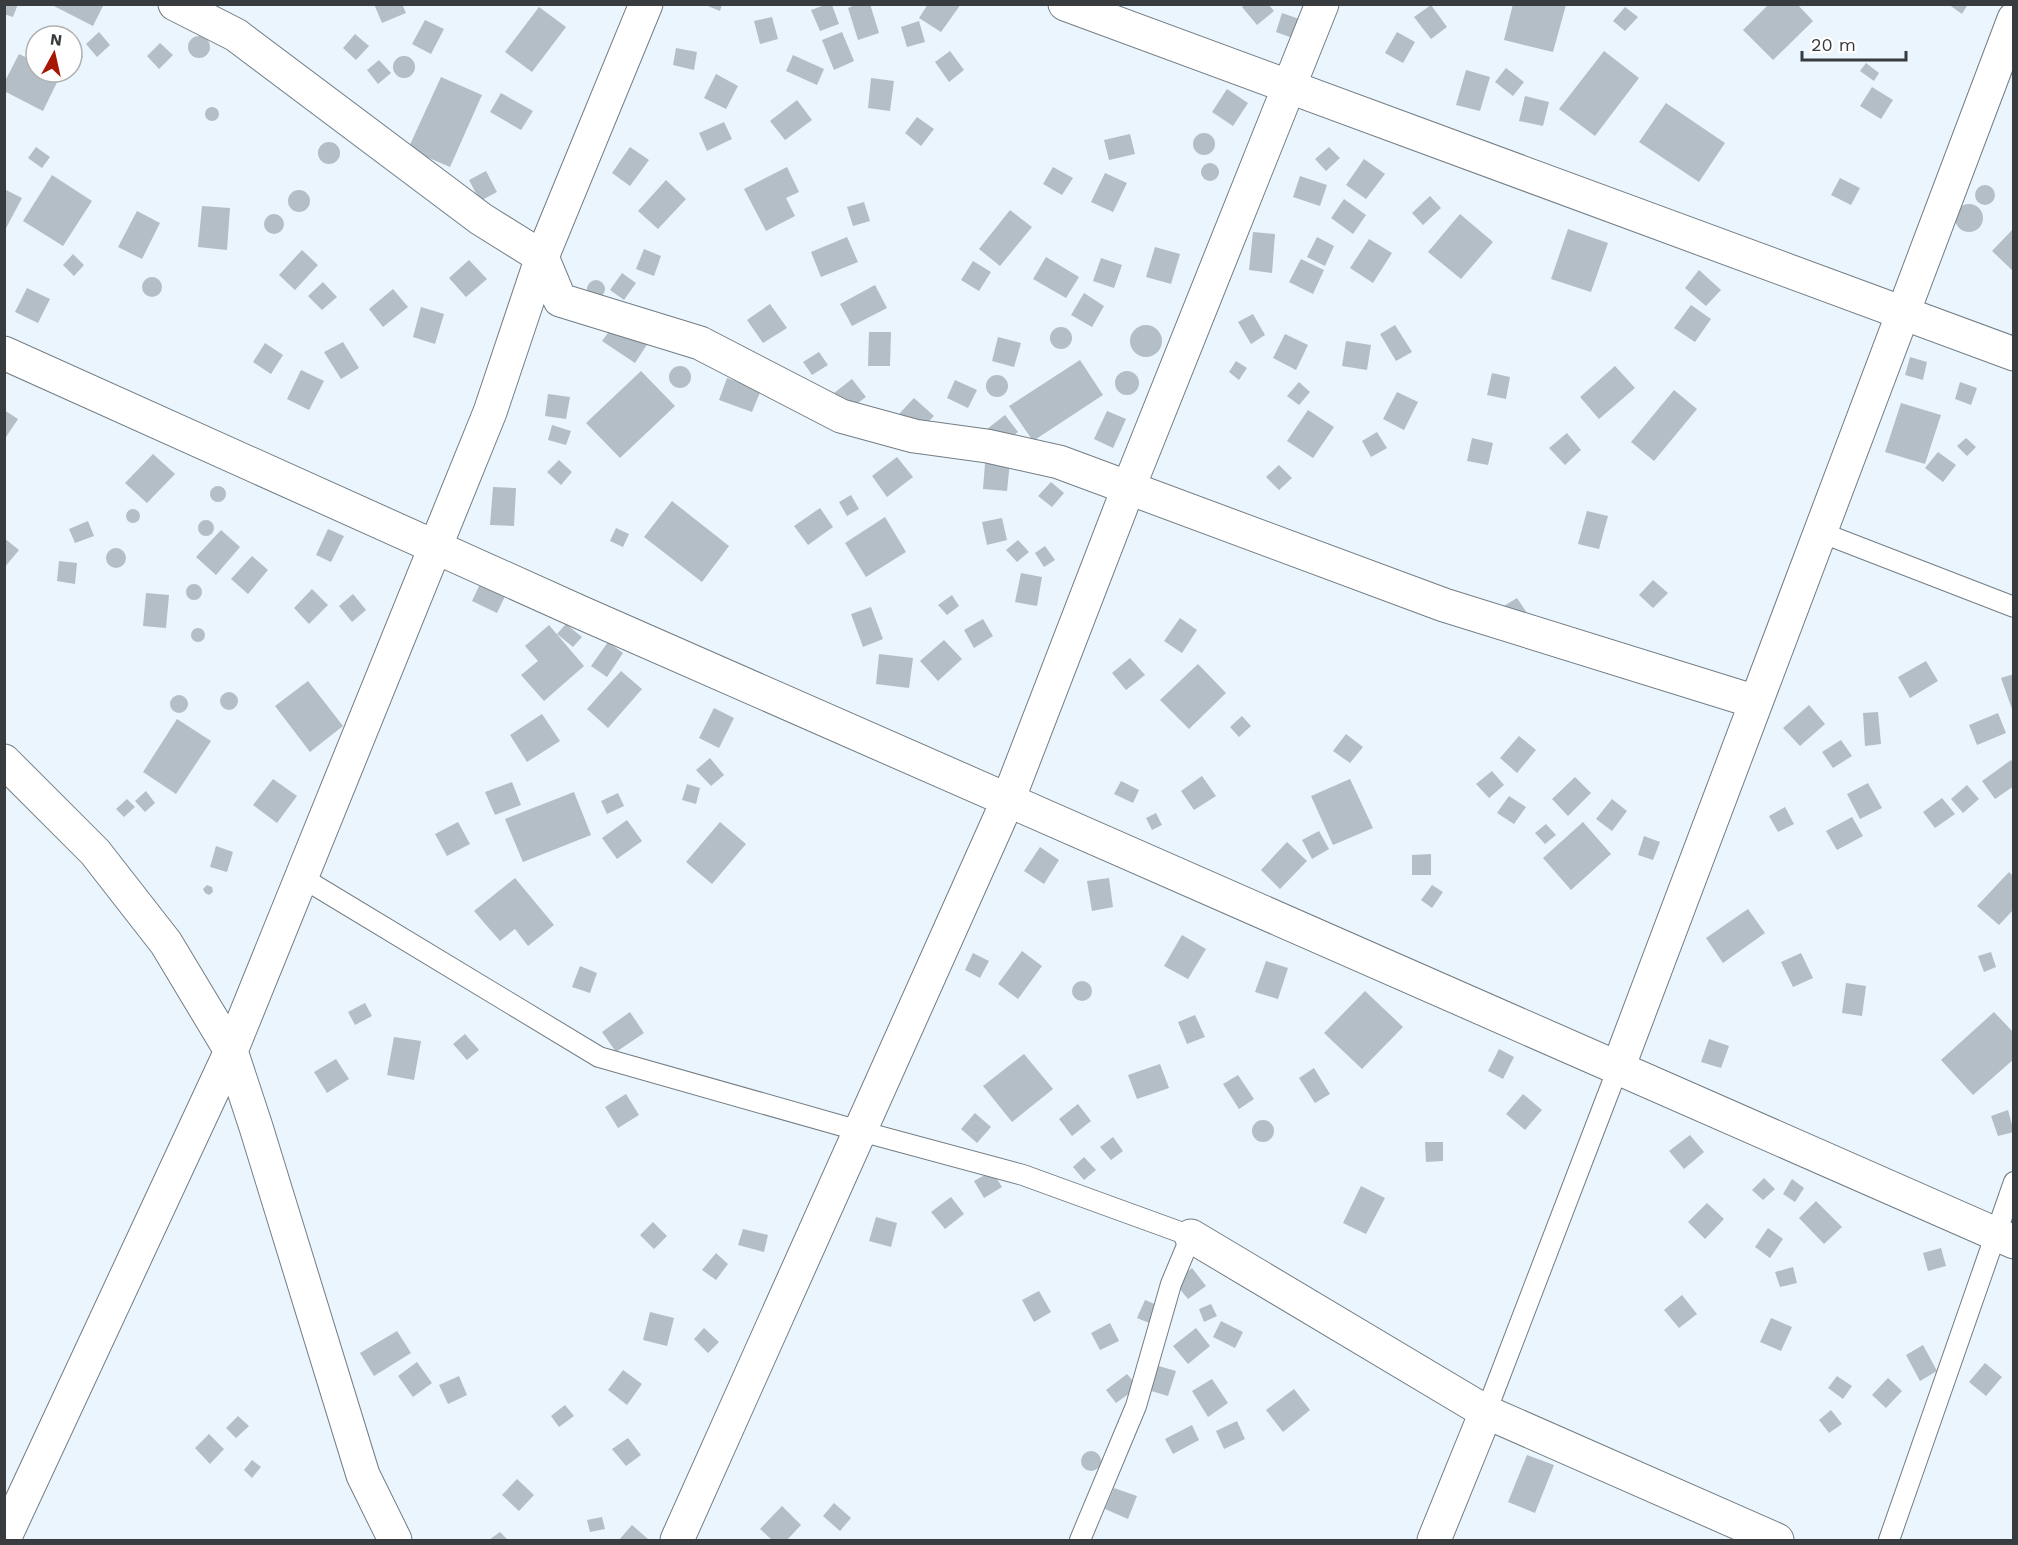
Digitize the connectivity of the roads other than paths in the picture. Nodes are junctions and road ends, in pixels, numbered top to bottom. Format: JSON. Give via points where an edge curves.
{"nodes":[{"id":1,"x":175,"y":4,"type":"edge"},
{"id":2,"x":646,"y":4,"type":"edge"},
{"id":3,"x":1065,"y":4,"type":"edge"},
{"id":4,"x":1322,"y":4,"type":"edge"},
{"id":5,"x":2013,"y":19,"type":"edge"},
{"id":6,"x":1289,"y":87,"type":"junction"},
{"id":7,"x":542,"y":257,"type":"junction"},
{"id":8,"x":1903,"y":313,"type":"junction"},
{"id":9,"x":4,"y":353,"type":"edge"},
{"id":10,"x":2013,"y":354,"type":"edge"},
{"id":11,"x":1128,"y":489,"type":"junction"},
{"id":12,"x":1820,"y":532,"type":"junction"},
{"id":13,"x":435,"y":546,"type":"junction"},
{"id":14,"x":2013,"y":607,"type":"edge"},
{"id":15,"x":1756,"y":702,"type":"junction"},
{"id":16,"x":4,"y":761,"type":"edge"},
{"id":17,"x":1008,"y":800,"type":"junction"},
{"id":18,"x":301,"y":878,"type":"junction"},
{"id":19,"x":231,"y":1051,"type":"junction"},
{"id":20,"x":1618,"y":1068,"type":"junction"},
{"id":21,"x":860,"y":1131,"type":"junction"},
{"id":22,"x":2013,"y":1182,"type":"edge"},
{"id":23,"x":1191,"y":1236,"type":"junction"},
{"id":24,"x":2004,"y":1238,"type":"edge"},
{"id":25,"x":1486,"y":1412,"type":"junction"},
{"id":26,"x":4,"y":1539,"type":"edge"},
{"id":27,"x":395,"y":1540,"type":"edge"},
{"id":28,"x":677,"y":1540,"type":"edge"},
{"id":29,"x":1080,"y":1540,"type":"edge"},
{"id":30,"x":1434,"y":1540,"type":"edge"},
{"id":31,"x":1777,"y":1540,"type":"edge"},
{"id":32,"x":1889,"y":1540,"type":"edge"}],
"edges":[{"from":1,"to":7,"type":"street","via":[[236,35],[481,219]]},
{"from":2,"to":7,"type":"street"},
{"from":3,"to":6,"type":"street"},
{"from":4,"to":6,"type":"street"},
{"from":5,"to":8,"type":"street"},
{"from":6,"to":8,"type":"street"},
{"from":6,"to":11,"type":"street"},
{"from":7,"to":11,"type":"street","via":[[560,300],[700,343],[841,416],[914,436],[987,446],[1059,462]]},
{"from":7,"to":13,"type":"street","via":[[490,412]]},
{"from":8,"to":10,"type":"street"},
{"from":8,"to":12,"type":"street"},
{"from":9,"to":13,"type":"street"},
{"from":11,"to":15,"type":"street","via":[[1444,605]]},
{"from":11,"to":17,"type":"street"},
{"from":12,"to":14,"type":"lane"},
{"from":12,"to":15,"type":"street"},
{"from":13,"to":17,"type":"street"},
{"from":13,"to":18,"type":"street"},
{"from":15,"to":20,"type":"street"},
{"from":16,"to":19,"type":"street","via":[[95,852],[166,943]]},
{"from":17,"to":20,"type":"street"},
{"from":17,"to":21,"type":"street"},
{"from":18,"to":19,"type":"street"},
{"from":18,"to":21,"type":"lane","via":[[599,1057]]},
{"from":19,"to":26,"type":"street"},
{"from":19,"to":27,"type":"street","via":[[363,1475]]},
{"from":20,"to":24,"type":"street"},
{"from":20,"to":25,"type":"lane"},
{"from":21,"to":23,"type":"lane","via":[[1023,1175]]},
{"from":21,"to":28,"type":"street"},
{"from":22,"to":24,"type":"lane"},
{"from":23,"to":25,"type":"street"},
{"from":23,"to":29,"type":"lane","via":[[1171,1284],[1136,1406]]},
{"from":24,"to":32,"type":"lane"},
{"from":25,"to":30,"type":"street"},
{"from":25,"to":31,"type":"street"}]}
